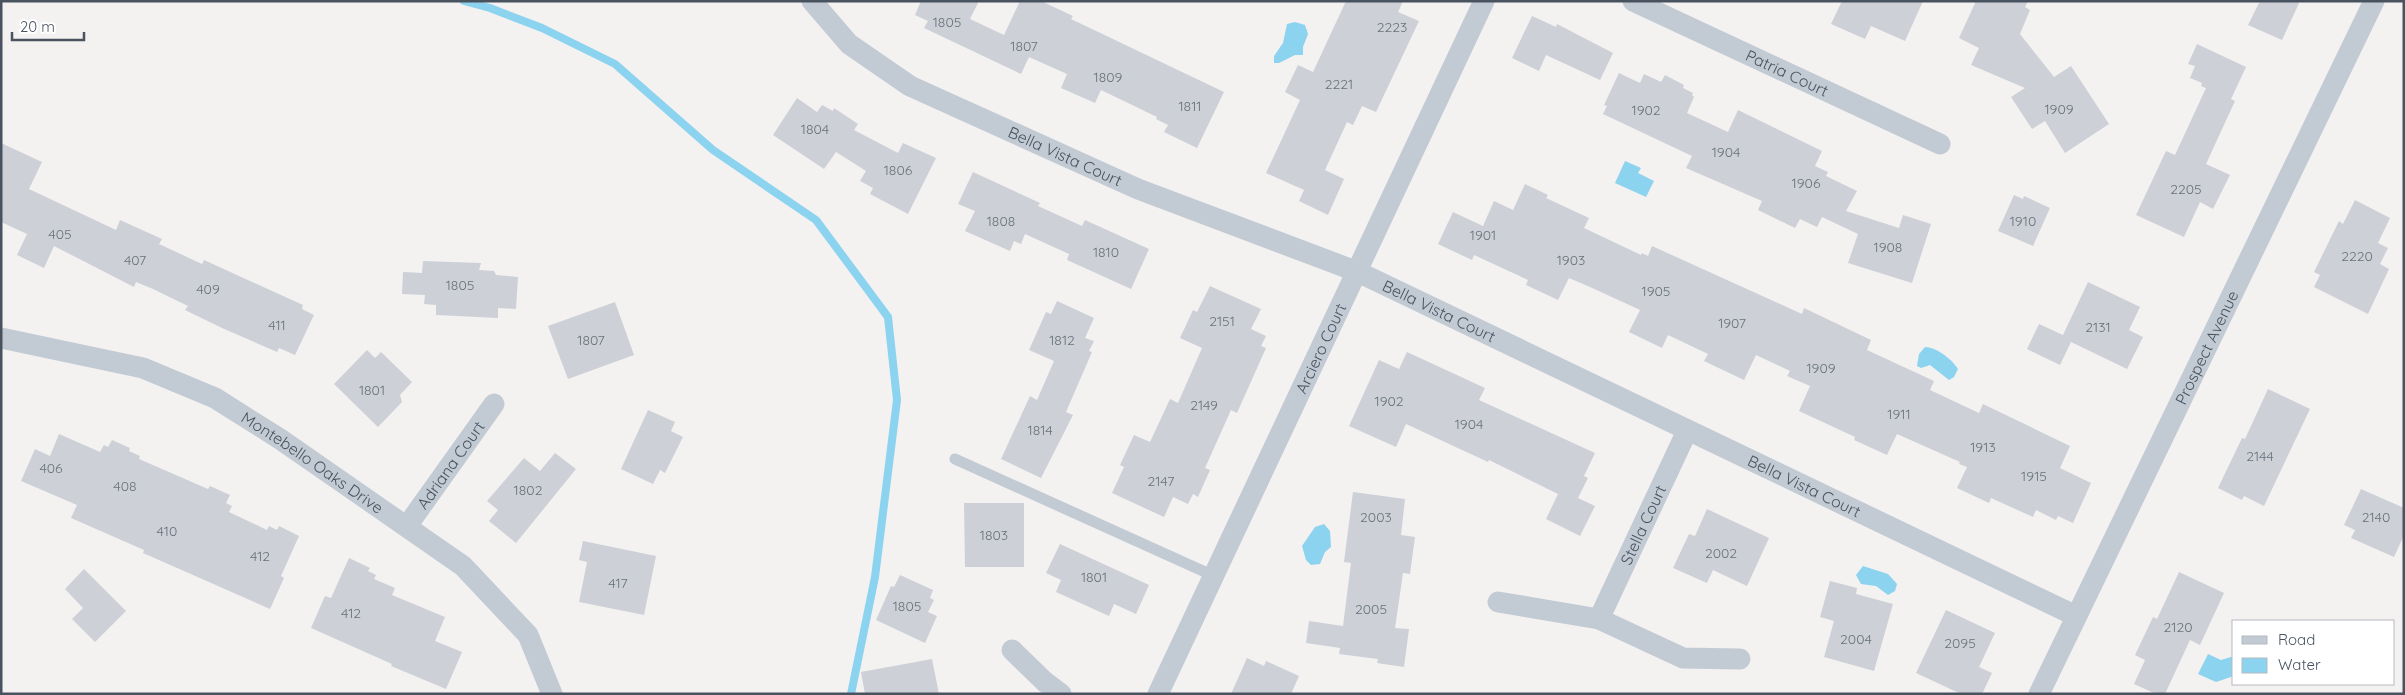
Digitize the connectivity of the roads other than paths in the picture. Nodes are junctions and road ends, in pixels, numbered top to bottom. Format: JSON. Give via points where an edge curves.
{"nodes":[{"id":1,"x":812,"y":1,"type":"edge"},
{"id":2,"x":1484,"y":1,"type":"edge"},
{"id":3,"x":1633,"y":1,"type":"edge"},
{"id":4,"x":2374,"y":1,"type":"edge"},
{"id":5,"x":1940,"y":144,"type":"dead end"},
{"id":6,"x":1358,"y":272,"type":"junction"},
{"id":7,"x":1,"y":338,"type":"edge"},
{"id":8,"x":494,"y":404,"type":"dead end"},
{"id":9,"x":1686,"y":431,"type":"junction"},
{"id":10,"x":955,"y":459,"type":"dead end"},
{"id":11,"x":407,"y":526,"type":"junction"},
{"id":12,"x":1214,"y":576,"type":"junction"},
{"id":13,"x":1498,"y":602,"type":"dead end"},
{"id":14,"x":2076,"y":616,"type":"junction"},
{"id":15,"x":1599,"y":619,"type":"junction"},
{"id":16,"x":1012,"y":650,"type":"dead end"},
{"id":17,"x":1740,"y":659,"type":"dead end"},
{"id":18,"x":552,"y":694,"type":"edge"},
{"id":19,"x":1061,"y":694,"type":"edge"},
{"id":20,"x":1158,"y":694,"type":"edge"},
{"id":21,"x":2040,"y":694,"type":"edge"}],
"edges":[{"from":1,"to":6,"type":"street","name":"Bella Vista Court","via":[[849,44],[910,86],[1138,189]]},
{"from":2,"to":6,"type":"street","name":"Arciero Court"},
{"from":3,"to":5,"type":"street","name":"Patria Court"},
{"from":4,"to":14,"type":"street","name":"Prospect Avenue"},
{"from":6,"to":9,"type":"street","name":"Bella Vista Court"},
{"from":6,"to":12,"type":"street","name":"Arciero Court"},
{"from":7,"to":11,"type":"street","name":"Montebello Oaks Drive","via":[[143,368],[216,398]]},
{"from":8,"to":11,"type":"street","name":"Adriana Court"},
{"from":9,"to":14,"type":"street","name":"Bella Vista Court"},
{"from":9,"to":15,"type":"street","name":"Stella Court"},
{"from":10,"to":12,"type":"lane"},
{"from":11,"to":18,"type":"street","name":"Montebello Oaks Drive","via":[[463,566],[528,635]]},
{"from":12,"to":20,"type":"street","name":"Arciero Court"},
{"from":13,"to":15,"type":"street"},
{"from":14,"to":21,"type":"street","name":"Prospect Avenue"},
{"from":15,"to":17,"type":"street","via":[[1683,658]]},
{"from":16,"to":19,"type":"street"}]}
